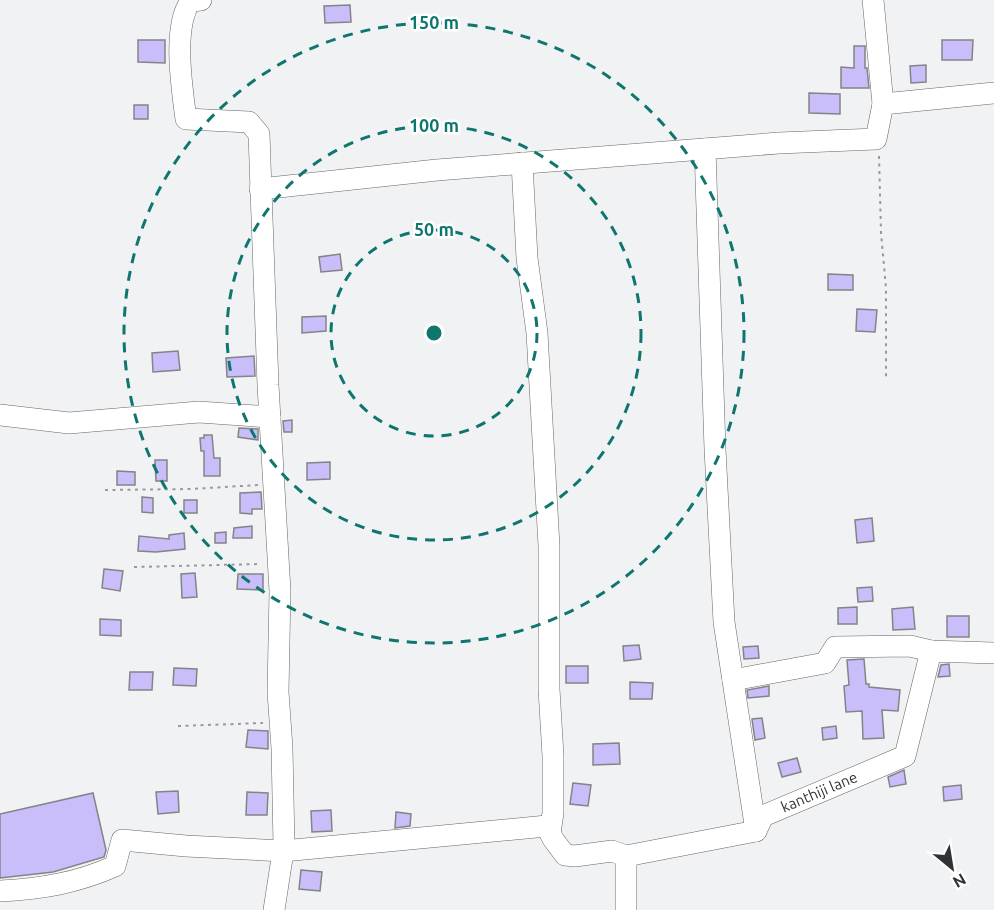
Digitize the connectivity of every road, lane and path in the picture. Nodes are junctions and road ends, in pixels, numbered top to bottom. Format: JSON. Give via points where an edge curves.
{"nodes":[{"id":1,"x":201,"y":0,"type":"edge"},
{"id":2,"x":873,"y":0,"type":"edge"},
{"id":3,"x":994,"y":93,"type":"edge"},
{"id":4,"x":883,"y":104,"type":"junction"},
{"id":5,"x":876,"y":139,"type":"junction"},
{"id":6,"x":705,"y":149,"type":"junction"},
{"id":7,"x":522,"y":163,"type":"junction"},
{"id":8,"x":260,"y":189,"type":"junction"},
{"id":9,"x":886,"y":378,"type":"dead end"},
{"id":10,"x":0,"y":415,"type":"edge"},
{"id":11,"x":270,"y":417,"type":"junction"},
{"id":12,"x":273,"y":484,"type":"junction"},
{"id":13,"x":105,"y":490,"type":"dead end"},
{"id":14,"x":278,"y":563,"type":"junction"},
{"id":15,"x":134,"y":567,"type":"dead end"},
{"id":16,"x":931,"y":651,"type":"junction"},
{"id":17,"x":994,"y":653,"type":"edge"},
{"id":18,"x":733,"y":680,"type":"junction"},
{"id":19,"x":280,"y":722,"type":"junction"},
{"id":20,"x":178,"y":726,"type":"dead end"},
{"id":21,"x":756,"y":831,"type":"junction"},
{"id":22,"x":550,"y":833,"type":"junction"},
{"id":23,"x":283,"y":850,"type":"junction"},
{"id":24,"x":626,"y":856,"type":"junction"},
{"id":25,"x":0,"y":891,"type":"edge"},
{"id":26,"x":274,"y":910,"type":"edge"},
{"id":27,"x":626,"y":910,"type":"edge"}],
"edges":[{"from":1,"to":8,"type":"street","via":[[191,1],[184,10],[180,76],[186,119],[249,122],[259,134]]},
{"from":2,"to":4,"type":"street"},
{"from":3,"to":4,"type":"street"},
{"from":4,"to":5,"type":"street"},
{"from":5,"to":6,"type":"street"},
{"from":5,"to":9,"type":"path","via":[[886,288]]},
{"from":6,"to":7,"type":"street"},
{"from":6,"to":18,"type":"street","via":[[724,622]]},
{"from":7,"to":8,"type":"street"},
{"from":7,"to":22,"type":"street","via":[[527,258],[537,333],[549,546],[553,802]]},
{"from":8,"to":11,"type":"street"},
{"from":10,"to":11,"type":"street","via":[[69,423],[199,412]]},
{"from":11,"to":12,"type":"street"},
{"from":12,"to":13,"type":"path"},
{"from":12,"to":14,"type":"street"},
{"from":14,"to":15,"type":"path"},
{"from":14,"to":19,"type":"street"},
{"from":16,"to":17,"type":"street"},
{"from":16,"to":18,"type":"street","via":[[910,646],[835,647],[825,663]]},
{"from":16,"to":21,"type":"street","name":"kanthiji lane","via":[[905,756],[763,816]]},
{"from":18,"to":21,"type":"street"},
{"from":19,"to":20,"type":"path"},
{"from":19,"to":23,"type":"street"},
{"from":21,"to":24,"type":"street"},
{"from":22,"to":23,"type":"street","via":[[547,826]]},
{"from":22,"to":24,"type":"street","via":[[565,855],[612,851]]},
{"from":23,"to":25,"type":"street","via":[[122,840],[115,866],[88,878],[32,890]]},
{"from":23,"to":26,"type":"street"},
{"from":24,"to":27,"type":"street"}]}
